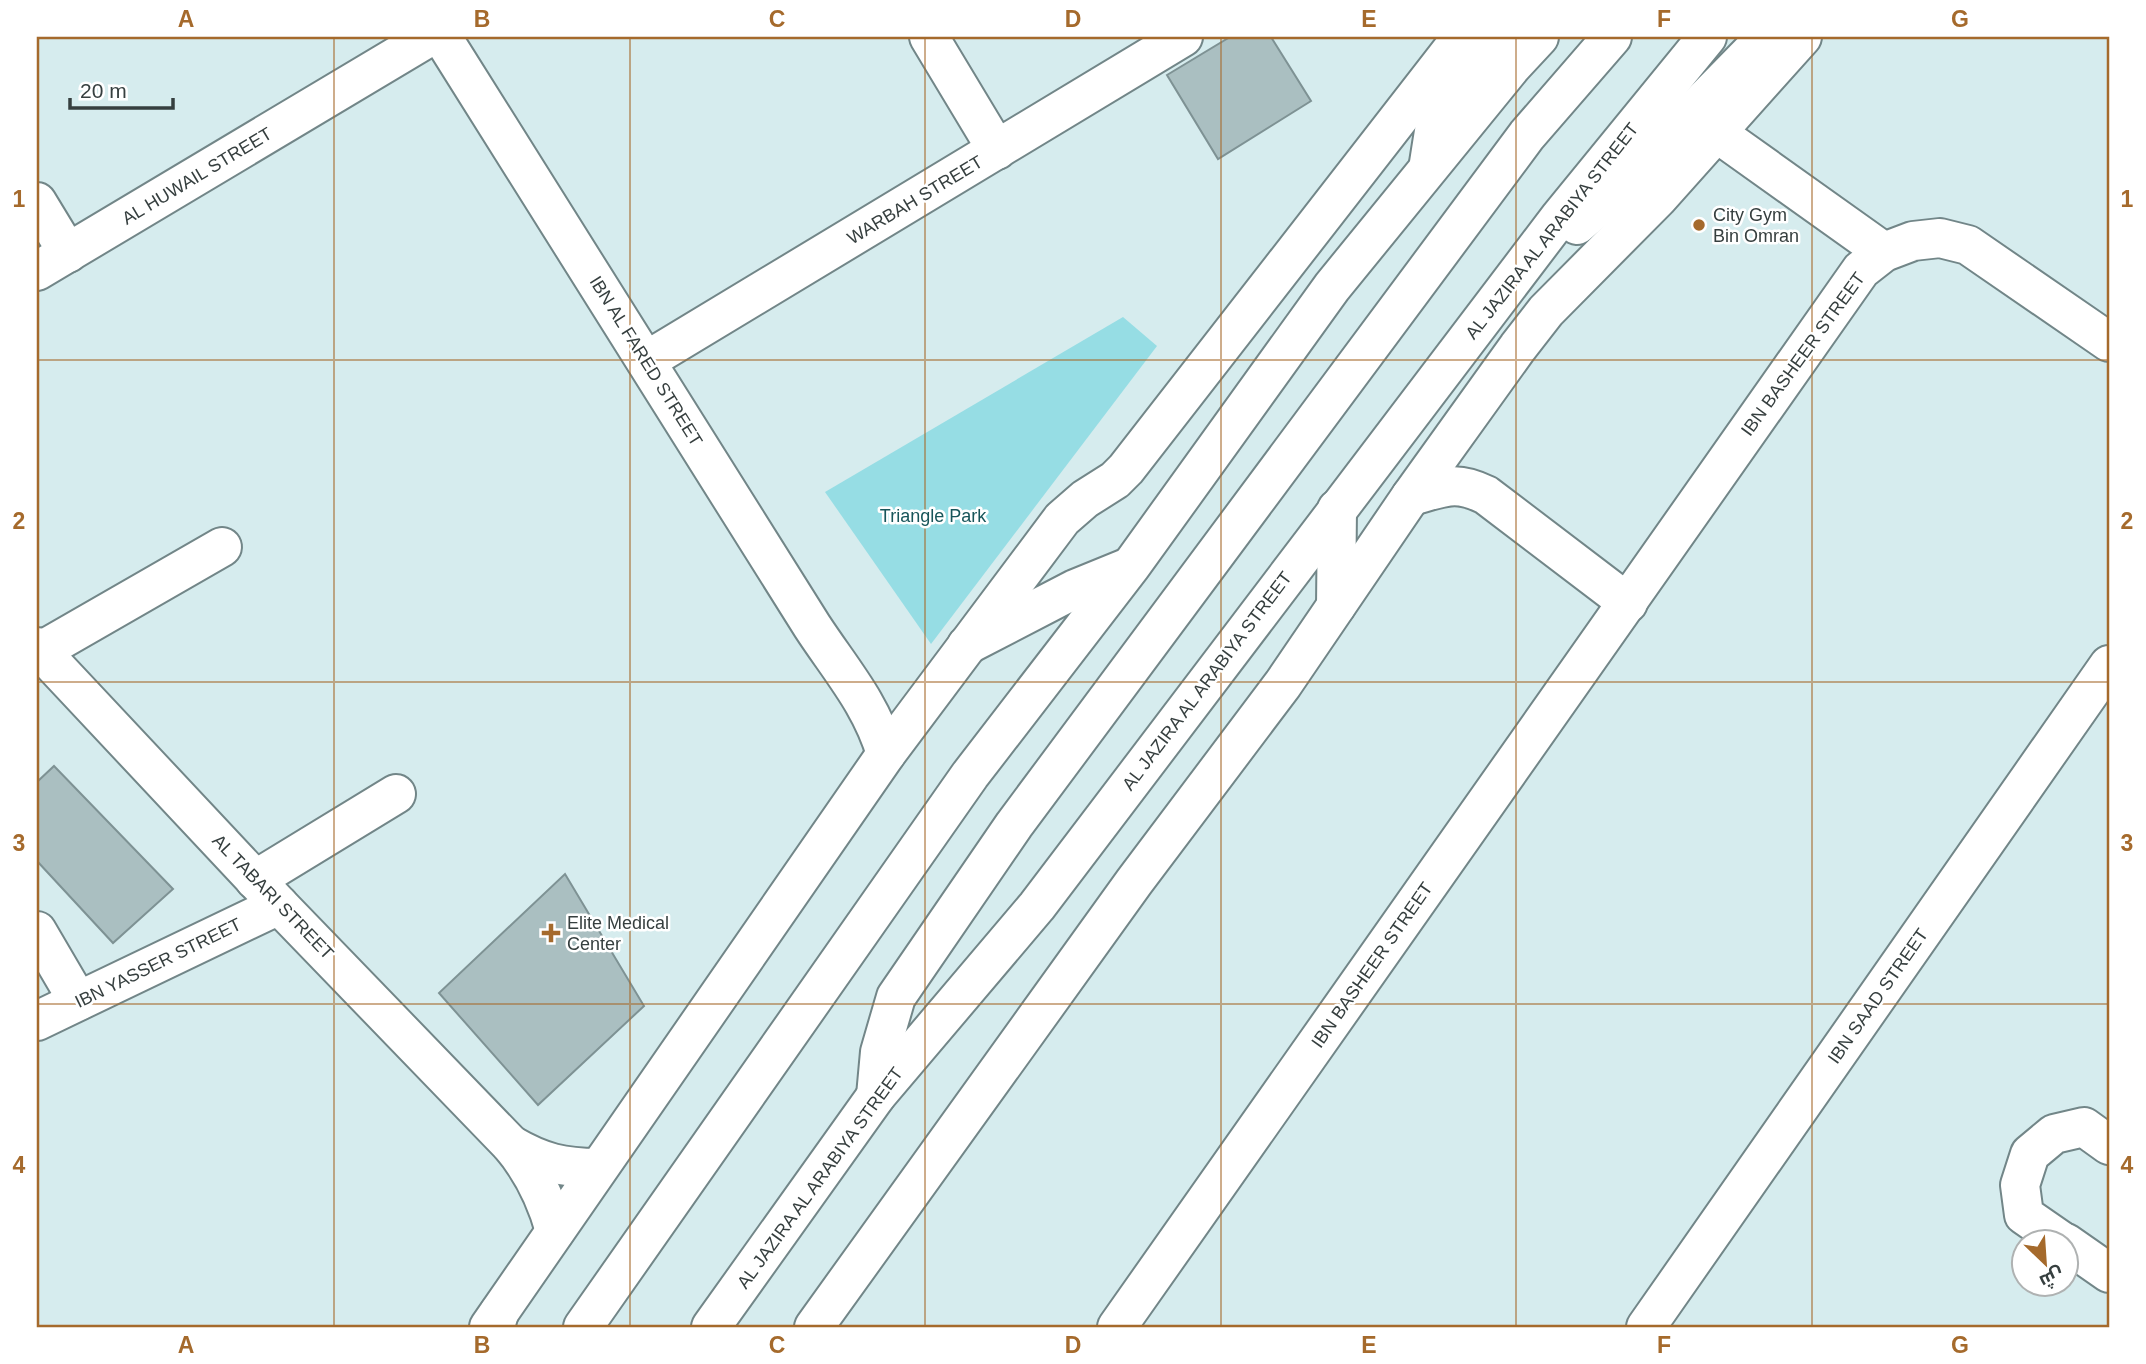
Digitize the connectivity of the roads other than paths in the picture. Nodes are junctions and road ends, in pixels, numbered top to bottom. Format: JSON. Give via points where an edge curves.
{"nodes":[{"id":1,"x":429,"y":37,"type":"edge"},
{"id":2,"x":442,"y":37,"type":"edge"},
{"id":3,"x":929,"y":37,"type":"edge"},
{"id":4,"x":1183,"y":37,"type":"edge"},
{"id":5,"x":1423,"y":37,"type":"edge"},
{"id":6,"x":1462,"y":37,"type":"edge"},
{"id":7,"x":1499,"y":37,"type":"edge"},
{"id":8,"x":1539,"y":37,"type":"edge"},
{"id":9,"x":1612,"y":37,"type":"edge"},
{"id":10,"x":1706,"y":37,"type":"edge"},
{"id":11,"x":1766,"y":37,"type":"edge"},
{"id":12,"x":1802,"y":37,"type":"edge"},
{"id":13,"x":1427,"y":79,"type":"junction"},
{"id":14,"x":1717,"y":133,"type":"junction"},
{"id":15,"x":997,"y":150,"type":"junction"},
{"id":16,"x":1429,"y":168,"type":"junction"},
{"id":17,"x":37,"y":202,"type":"edge"},
{"id":18,"x":1536,"y":249,"type":"junction"},
{"id":19,"x":1884,"y":252,"type":"junction"},
{"id":20,"x":52,"y":262,"type":"edge"},
{"id":21,"x":2109,"y":342,"type":"edge"},
{"id":22,"x":646,"y":361,"type":"junction"},
{"id":23,"x":1411,"y":496,"type":"junction"},
{"id":24,"x":1337,"y":509,"type":"junction"},
{"id":25,"x":222,"y":547,"type":"dead end"},
{"id":26,"x":1131,"y":566,"type":"junction"},
{"id":27,"x":1628,"y":603,"type":"junction"},
{"id":28,"x":1336,"y":606,"type":"junction"},
{"id":29,"x":967,"y":645,"type":"junction"},
{"id":30,"x":39,"y":649,"type":"edge"},
{"id":31,"x":852,"y":684,"type":"junction"},
{"id":32,"x":2103,"y":687,"type":"edge"},
{"id":33,"x":931,"y":694,"type":"junction"},
{"id":34,"x":886,"y":754,"type":"junction"},
{"id":35,"x":396,"y":794,"type":"dead end"},
{"id":36,"x":267,"y":892,"type":"junction"},
{"id":37,"x":37,"y":931,"type":"edge"},
{"id":38,"x":78,"y":1001,"type":"junction"},
{"id":39,"x":37,"y":1021,"type":"edge"},
{"id":40,"x":876,"y":1096,"type":"junction"},
{"id":41,"x":511,"y":1145,"type":"junction"},
{"id":42,"x":2109,"y":1145,"type":"edge"},
{"id":43,"x":598,"y":1168,"type":"junction"},
{"id":44,"x":2043,"y":1228,"type":"edge"},
{"id":45,"x":555,"y":1231,"type":"junction"},
{"id":46,"x":2080,"y":1253,"type":"edge"},
{"id":47,"x":2109,"y":1273,"type":"edge"},
{"id":48,"x":495,"y":1322,"type":"edge"},
{"id":49,"x":583,"y":1327,"type":"edge"},
{"id":50,"x":711,"y":1327,"type":"edge"},
{"id":51,"x":814,"y":1327,"type":"edge"},
{"id":52,"x":1117,"y":1327,"type":"edge"},
{"id":53,"x":1646,"y":1327,"type":"edge"}],
"edges":[{"from":1,"to":20,"type":"street","name":"AL HUWAIL STREET"},
{"from":2,"to":22,"type":"street","name":"IBN AL FARED STREET"},
{"from":3,"to":15,"type":"street"},
{"from":4,"to":15,"type":"street","name":"WARBAH STREET"},
{"from":5,"to":13,"type":"street"},
{"from":6,"to":13,"type":"street"},
{"from":7,"to":16,"type":"street","via":[[1444,106],[1435,125]]},
{"from":8,"to":16,"type":"street"},
{"from":9,"to":40,"type":"street","via":[[1519,146],[1014,825],[896,997],[880,1052]]},
{"from":10,"to":18,"type":"street","name":"AL JAZIRA AL ARABIYA STREET"},
{"from":11,"to":18,"type":"street","via":[[1592,214]]},
{"from":12,"to":14,"type":"street"},
{"from":13,"to":29,"type":"street","via":[[1126,469],[1062,519]]},
{"from":14,"to":19,"type":"street"},
{"from":14,"to":23,"type":"street","via":[[1546,312]]},
{"from":15,"to":22,"type":"street","name":"WARBAH STREET"},
{"from":16,"to":26,"type":"street","via":[[1332,287]]},
{"from":17,"to":20,"type":"street"},
{"from":18,"to":24,"type":"street","name":"AL JAZIRA AL ARABIYA STREET"},
{"from":19,"to":21,"type":"street","name":"IBN BASHEER STREET","via":[[1913,241],[1940,238],[1968,245]]},
{"from":19,"to":27,"type":"street","name":"IBN BASHEER STREET","via":[[1861,270]]},
{"from":22,"to":31,"type":"street","name":"IBN AL FARED STREET"},
{"from":23,"to":27,"type":"street","via":[[1444,486],[1468,485]]},
{"from":23,"to":28,"type":"street"},
{"from":24,"to":28,"type":"street"},
{"from":24,"to":40,"type":"street","name":"AL JAZIRA AL ARABIYA STREET","via":[[1037,906]]},
{"from":25,"to":30,"type":"street"},
{"from":26,"to":29,"type":"street","via":[[1075,589]]},
{"from":26,"to":49,"type":"street","via":[[970,775]]},
{"from":27,"to":52,"type":"street","name":"IBN BASHEER STREET"},
{"from":28,"to":51,"type":"street"},
{"from":29,"to":33,"type":"street"},
{"from":30,"to":36,"type":"street","name":"AL TABARI STREET"},
{"from":31,"to":33,"type":"street","via":[[890,698]]},
{"from":31,"to":34,"type":"street","name":"IBN AL FARED STREET","via":[[867,705]]},
{"from":32,"to":53,"type":"street","name":"IBN SAAD STREET"},
{"from":33,"to":34,"type":"street"},
{"from":34,"to":43,"type":"street"},
{"from":35,"to":36,"type":"street","name":"IBN YASSER STREET"},
{"from":36,"to":38,"type":"street","name":"IBN YASSER STREET"},
{"from":36,"to":41,"type":"street","name":"AL TABARI STREET"},
{"from":37,"to":38,"type":"street"},
{"from":38,"to":39,"type":"street","name":"IBN YASSER STREET"},
{"from":40,"to":50,"type":"street","name":"AL JAZIRA AL ARABIYA STREET"},
{"from":41,"to":43,"type":"street","name":"AL TABARI STREET","via":[[553,1165]]},
{"from":41,"to":45,"type":"street","name":"AL TABARI STREET","via":[[539,1185]]},
{"from":42,"to":44,"type":"street","via":[[2084,1128],[2054,1134],[2030,1154],[2020,1185],[2024,1215]]},
{"from":43,"to":45,"type":"street"},
{"from":45,"to":48,"type":"street"},
{"from":46,"to":47,"type":"street"}]}
